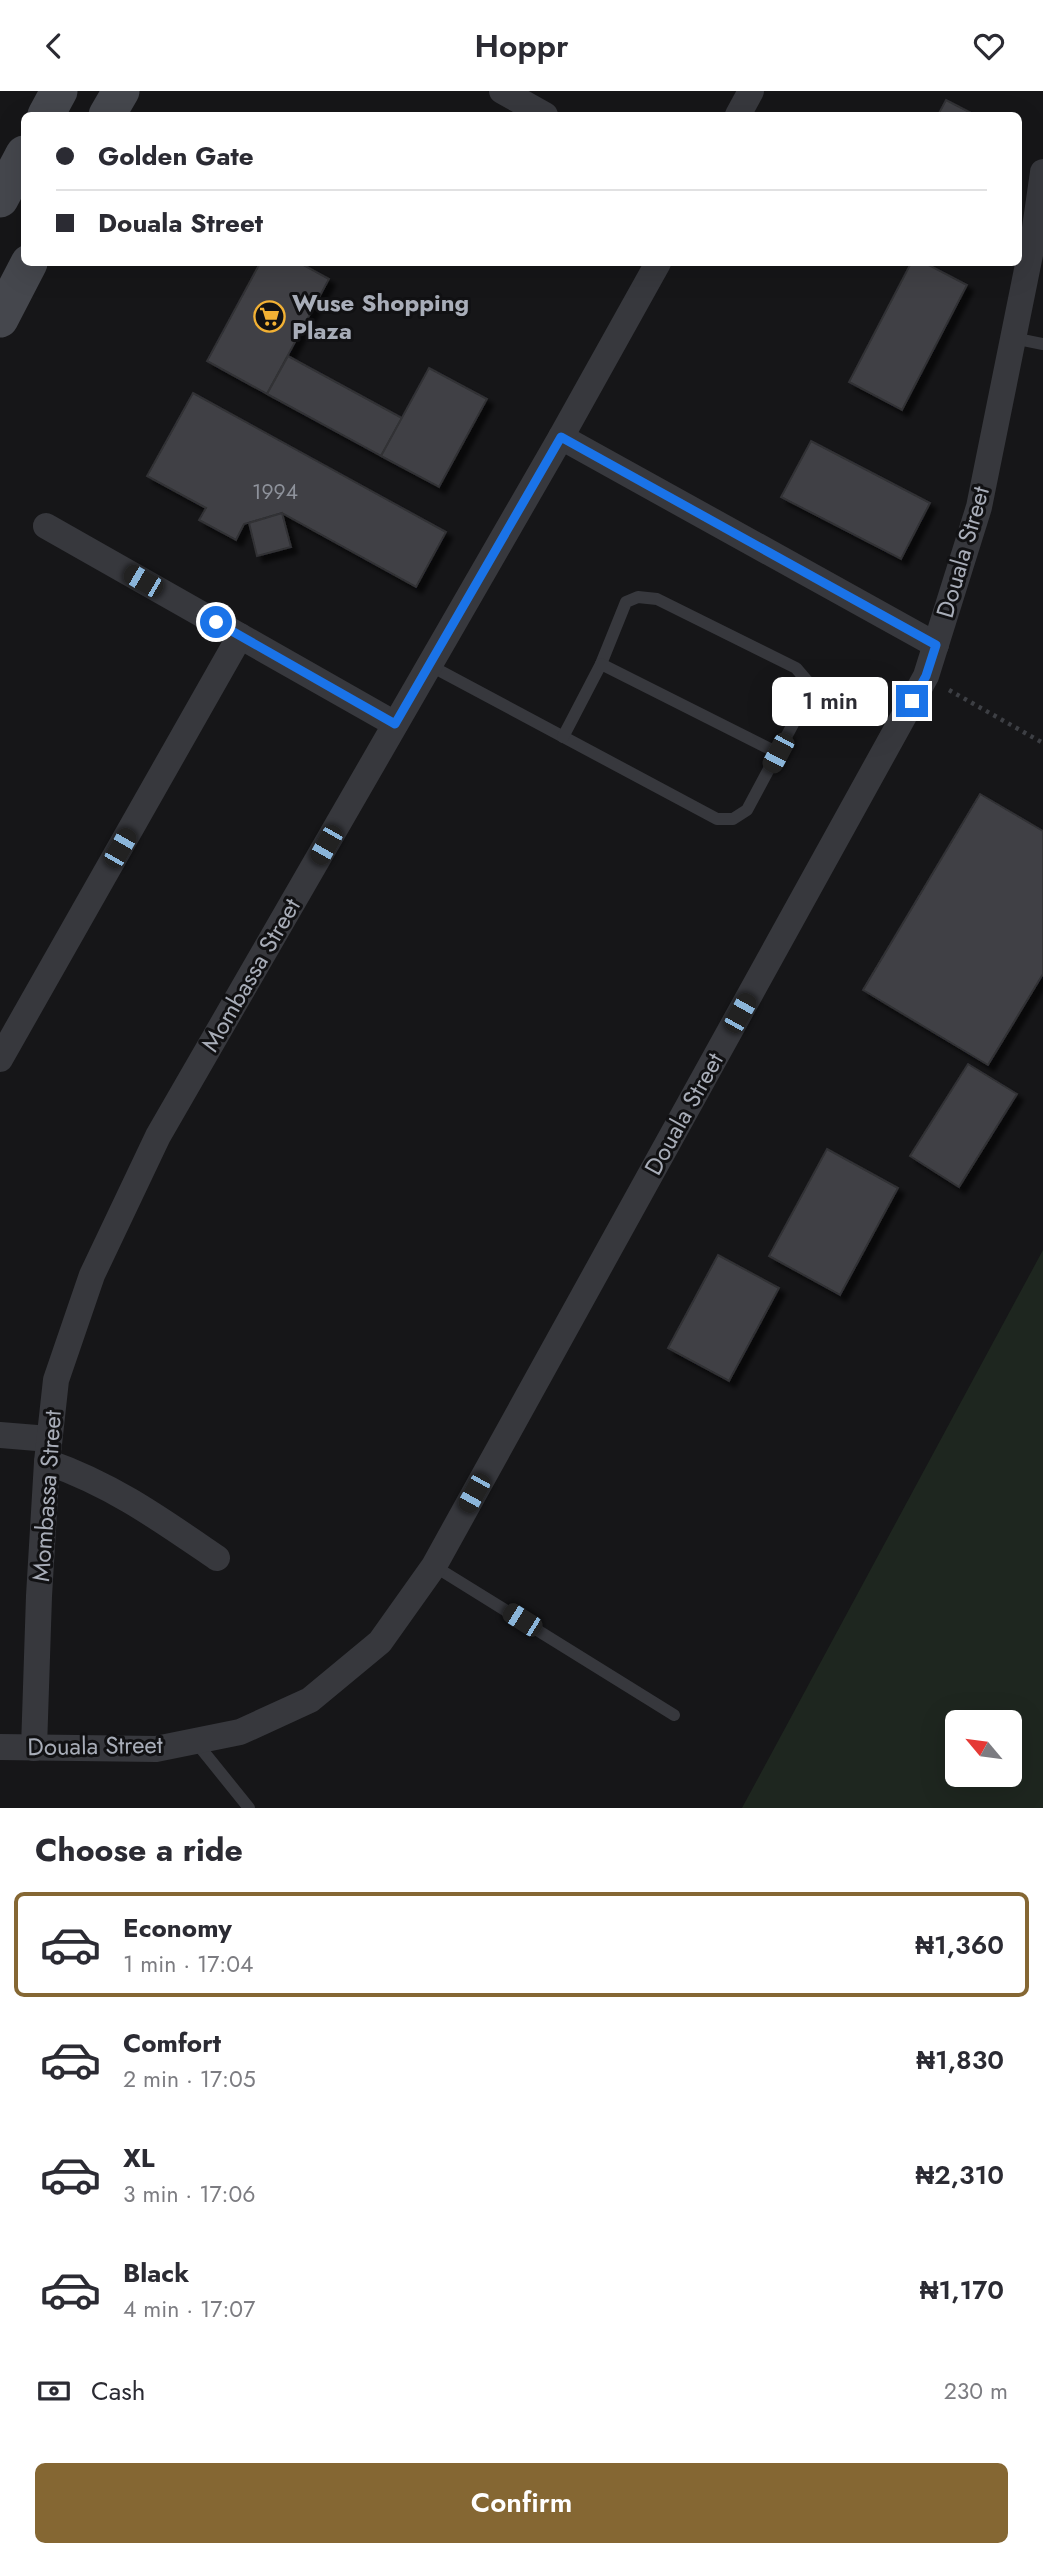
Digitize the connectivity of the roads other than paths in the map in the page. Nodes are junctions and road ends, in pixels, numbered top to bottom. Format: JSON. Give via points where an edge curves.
{"nodes":[{"id":1,"x":59,"y":91,"type":"edge"},
{"id":2,"x":121,"y":91,"type":"edge"},
{"id":3,"x":502,"y":91,"type":"edge"},
{"id":4,"x":751,"y":91,"type":"edge"},
{"id":5,"x":538,"y":104,"type":"edge"},
{"id":6,"x":48,"y":112,"type":"edge"},
{"id":7,"x":109,"y":112,"type":"edge"},
{"id":8,"x":740,"y":112,"type":"edge"},
{"id":9,"x":21,"y":160,"type":"edge"},
{"id":10,"x":1043,"y":171,"type":"edge"},
{"id":11,"x":0,"y":199,"type":"edge"},
{"id":12,"x":27,"y":266,"type":"edge"},
{"id":13,"x":656,"y":266,"type":"edge"},
{"id":14,"x":0,"y":319,"type":"edge"},
{"id":15,"x":1013,"y":338,"type":"junction"},
{"id":16,"x":1043,"y":344,"type":"edge"},
{"id":17,"x":561,"y":437,"type":"junction"},
{"id":18,"x":46,"y":526,"type":"dead end"},
{"id":19,"x":240,"y":636,"type":"junction"},
{"id":20,"x":936,"y":645,"type":"junction"},
{"id":21,"x":601,"y":664,"type":"junction"},
{"id":22,"x":429,"y":665,"type":"junction"},
{"id":23,"x":395,"y":724,"type":"junction"},
{"id":24,"x":563,"y":737,"type":"junction"},
{"id":25,"x":778,"y":753,"type":"junction"},
{"id":26,"x":0,"y":1059,"type":"edge"},
{"id":27,"x":0,"y":1435,"type":"edge"},
{"id":28,"x":48,"y":1451,"type":"junction"},
{"id":29,"x":217,"y":1559,"type":"dead end"},
{"id":30,"x":435,"y":1566,"type":"junction"},
{"id":31,"x":674,"y":1715,"type":"dead end"},
{"id":32,"x":195,"y":1741,"type":"junction"},
{"id":33,"x":0,"y":1747,"type":"edge"},
{"id":34,"x":34,"y":1748,"type":"junction"},
{"id":35,"x":249,"y":1808,"type":"edge"}],
"edges":[{"from":1,"to":6,"type":"main road"},
{"from":2,"to":7,"type":"main road"},
{"from":3,"to":5,"type":"street"},
{"from":4,"to":8,"type":"street"},
{"from":9,"to":11,"type":"main road"},
{"from":10,"to":15,"type":"street","name":"Douala Street"},
{"from":12,"to":14,"type":"main road"},
{"from":13,"to":17,"type":"street","name":"Mombassa Street"},
{"from":15,"to":16,"type":"lane"},
{"from":15,"to":20,"type":"street","name":"Douala Street","via":[[979,507]]},
{"from":17,"to":20,"type":"street"},
{"from":17,"to":22,"type":"street","name":"Mombassa Street"},
{"from":18,"to":19,"type":"street"},
{"from":19,"to":23,"type":"street"},
{"from":19,"to":26,"type":"street"},
{"from":20,"to":30,"type":"street","name":"Douala Street","via":[[926,676]]},
{"from":21,"to":24,"type":"lane"},
{"from":21,"to":25,"type":"lane"},
{"from":21,"to":25,"type":"lane","via":[[626,602],[638,597],[657,599],[796,667],[808,682],[808,696]]},
{"from":22,"to":23,"type":"street","name":"Mombassa Street"},
{"from":22,"to":24,"type":"lane"},
{"from":23,"to":28,"type":"street","name":"Mombassa Street","via":[[158,1136],[92,1275],[56,1380]]},
{"from":24,"to":25,"type":"lane","via":[[717,819],[733,818],[747,810]]},
{"from":27,"to":28,"type":"street"},
{"from":28,"to":29,"type":"street","via":[[126,1496]]},
{"from":28,"to":34,"type":"street","name":"Mombassa Street"},
{"from":30,"to":31,"type":"lane"},
{"from":30,"to":32,"type":"street","name":"Douala Street","via":[[380,1642],[310,1700],[240,1732]]},
{"from":32,"to":34,"type":"street","name":"Douala Street","via":[[156,1749]]},
{"from":32,"to":35,"type":"lane"},
{"from":33,"to":34,"type":"street","name":"Douala Street"}]}
